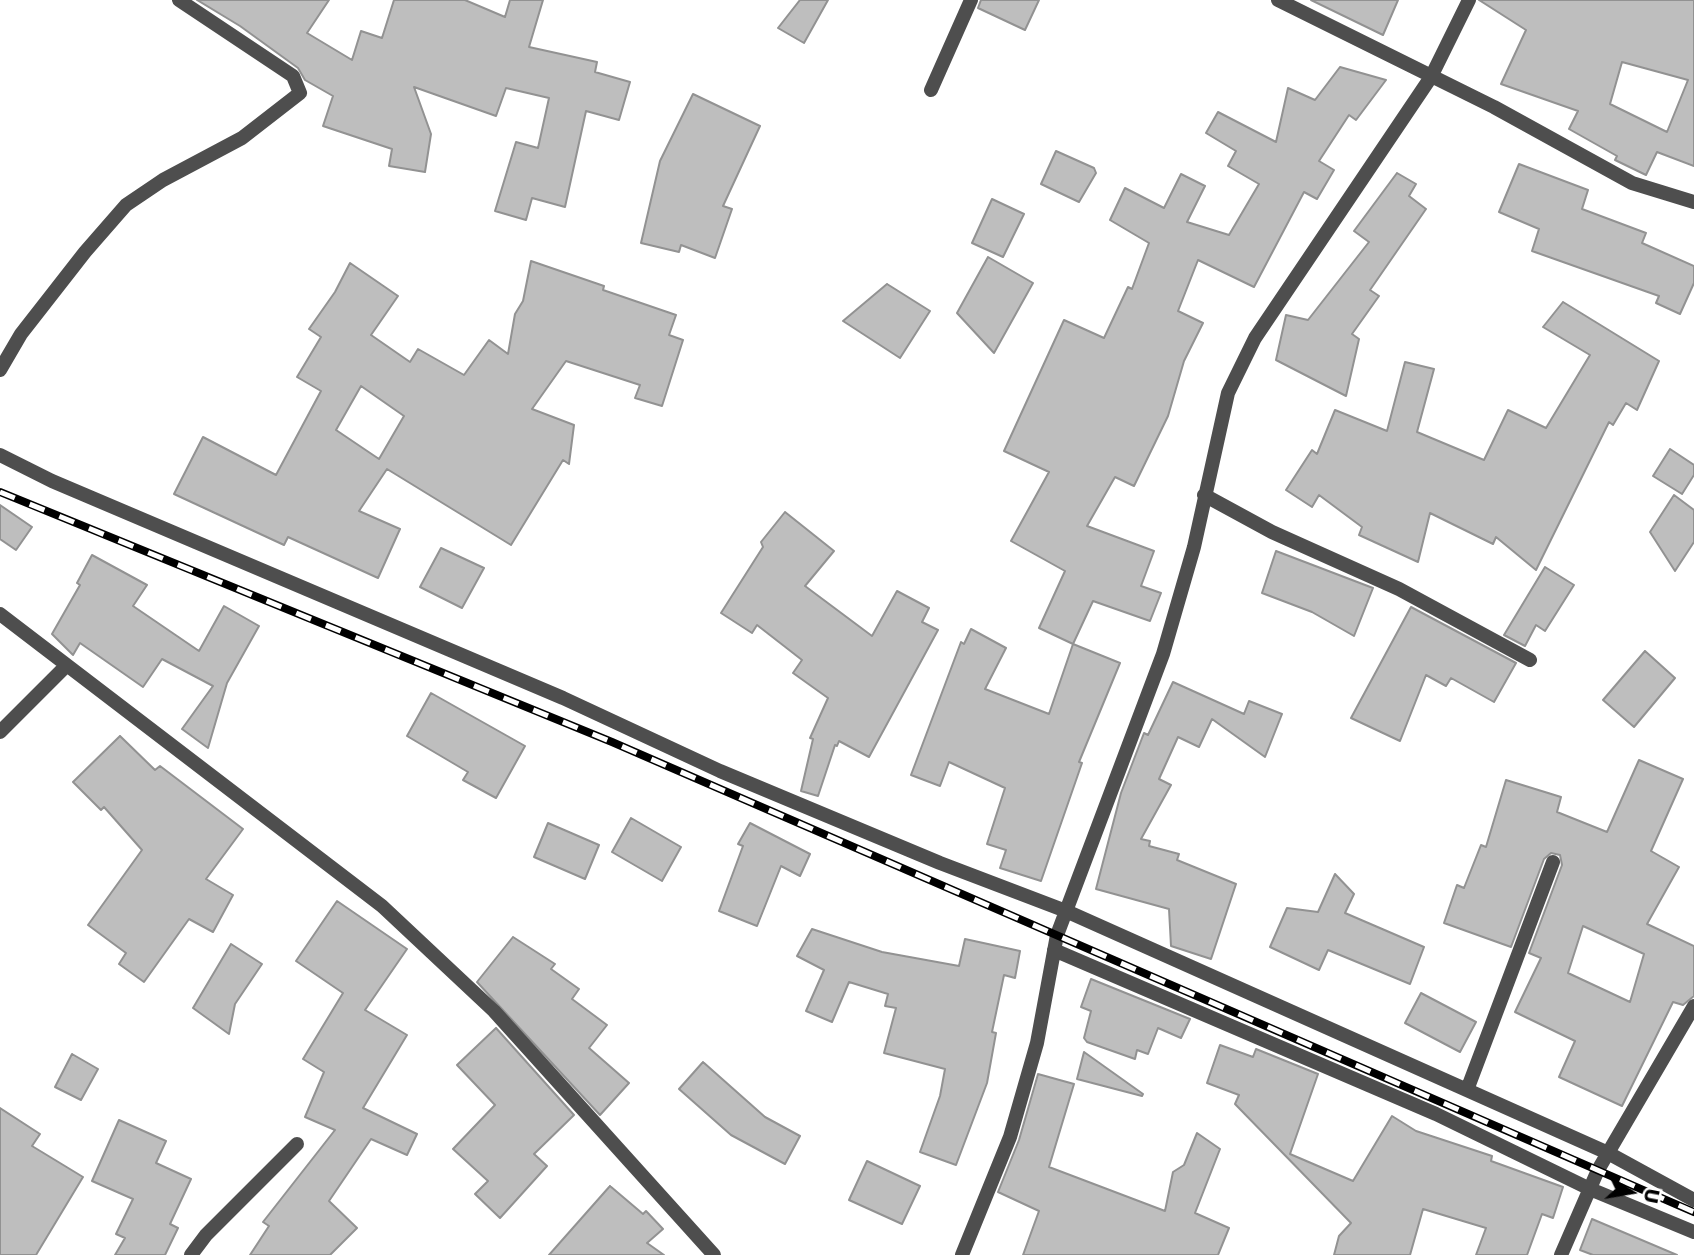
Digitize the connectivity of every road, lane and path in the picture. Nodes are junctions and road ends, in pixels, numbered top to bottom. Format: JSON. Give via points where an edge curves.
{"nodes":[{"id":1,"x":179,"y":0,"type":"edge"},
{"id":2,"x":971,"y":0,"type":"edge"},
{"id":3,"x":1278,"y":0,"type":"edge"},
{"id":4,"x":1469,"y":0,"type":"edge"},
{"id":5,"x":1431,"y":77,"type":"junction"},
{"id":6,"x":931,"y":90,"type":"dead end"},
{"id":7,"x":1694,"y":202,"type":"edge"},
{"id":8,"x":0,"y":370,"type":"edge"},
{"id":9,"x":0,"y":455,"type":"edge"},
{"id":10,"x":1204,"y":495,"type":"junction"},
{"id":11,"x":0,"y":614,"type":"edge"},
{"id":12,"x":1530,"y":660,"type":"dead end"},
{"id":13,"x":66,"y":666,"type":"junction"},
{"id":14,"x":0,"y":732,"type":"edge"},
{"id":15,"x":1553,"y":862,"type":"dead end"},
{"id":16,"x":1066,"y":911,"type":"junction"},
{"id":17,"x":1055,"y":950,"type":"junction"},
{"id":18,"x":1694,"y":1006,"type":"edge"},
{"id":19,"x":1467,"y":1090,"type":"junction"},
{"id":20,"x":297,"y":1144,"type":"dead end"},
{"id":21,"x":1608,"y":1153,"type":"junction"},
{"id":22,"x":1591,"y":1189,"type":"junction"},
{"id":23,"x":1694,"y":1200,"type":"edge"},
{"id":24,"x":1694,"y":1232,"type":"edge"},
{"id":25,"x":191,"y":1255,"type":"edge"},
{"id":26,"x":714,"y":1255,"type":"edge"},
{"id":27,"x":962,"y":1255,"type":"edge"},
{"id":28,"x":1561,"y":1255,"type":"edge"}],
"edges":[{"from":1,"to":8,"type":"street","via":[[293,76],[300,93],[242,138],[127,205],[21,334]]},
{"from":2,"to":6,"type":"street"},
{"from":3,"to":5,"type":"street"},
{"from":4,"to":5,"type":"street"},
{"from":5,"to":7,"type":"street","via":[[1632,183]]},
{"from":5,"to":10,"type":"street","via":[[1255,338],[1228,393]]},
{"from":9,"to":16,"type":"street","via":[[563,698],[720,771]]},
{"from":10,"to":12,"type":"street","via":[[1272,532],[1399,589]]},
{"from":10,"to":16,"type":"street","via":[[1163,654]]},
{"from":11,"to":13,"type":"street"},
{"from":13,"to":14,"type":"street"},
{"from":13,"to":26,"type":"street","via":[[382,906],[494,1011]]},
{"from":15,"to":19,"type":"street"},
{"from":16,"to":17,"type":"street"},
{"from":16,"to":19,"type":"street"},
{"from":17,"to":22,"type":"street","via":[[1436,1114]]},
{"from":17,"to":27,"type":"street","via":[[1037,1042],[1010,1137]]},
{"from":18,"to":21,"type":"street"},
{"from":19,"to":21,"type":"street"},
{"from":20,"to":25,"type":"street"},
{"from":21,"to":22,"type":"street"},
{"from":21,"to":23,"type":"street"},
{"from":22,"to":24,"type":"street"},
{"from":22,"to":28,"type":"street"}]}
